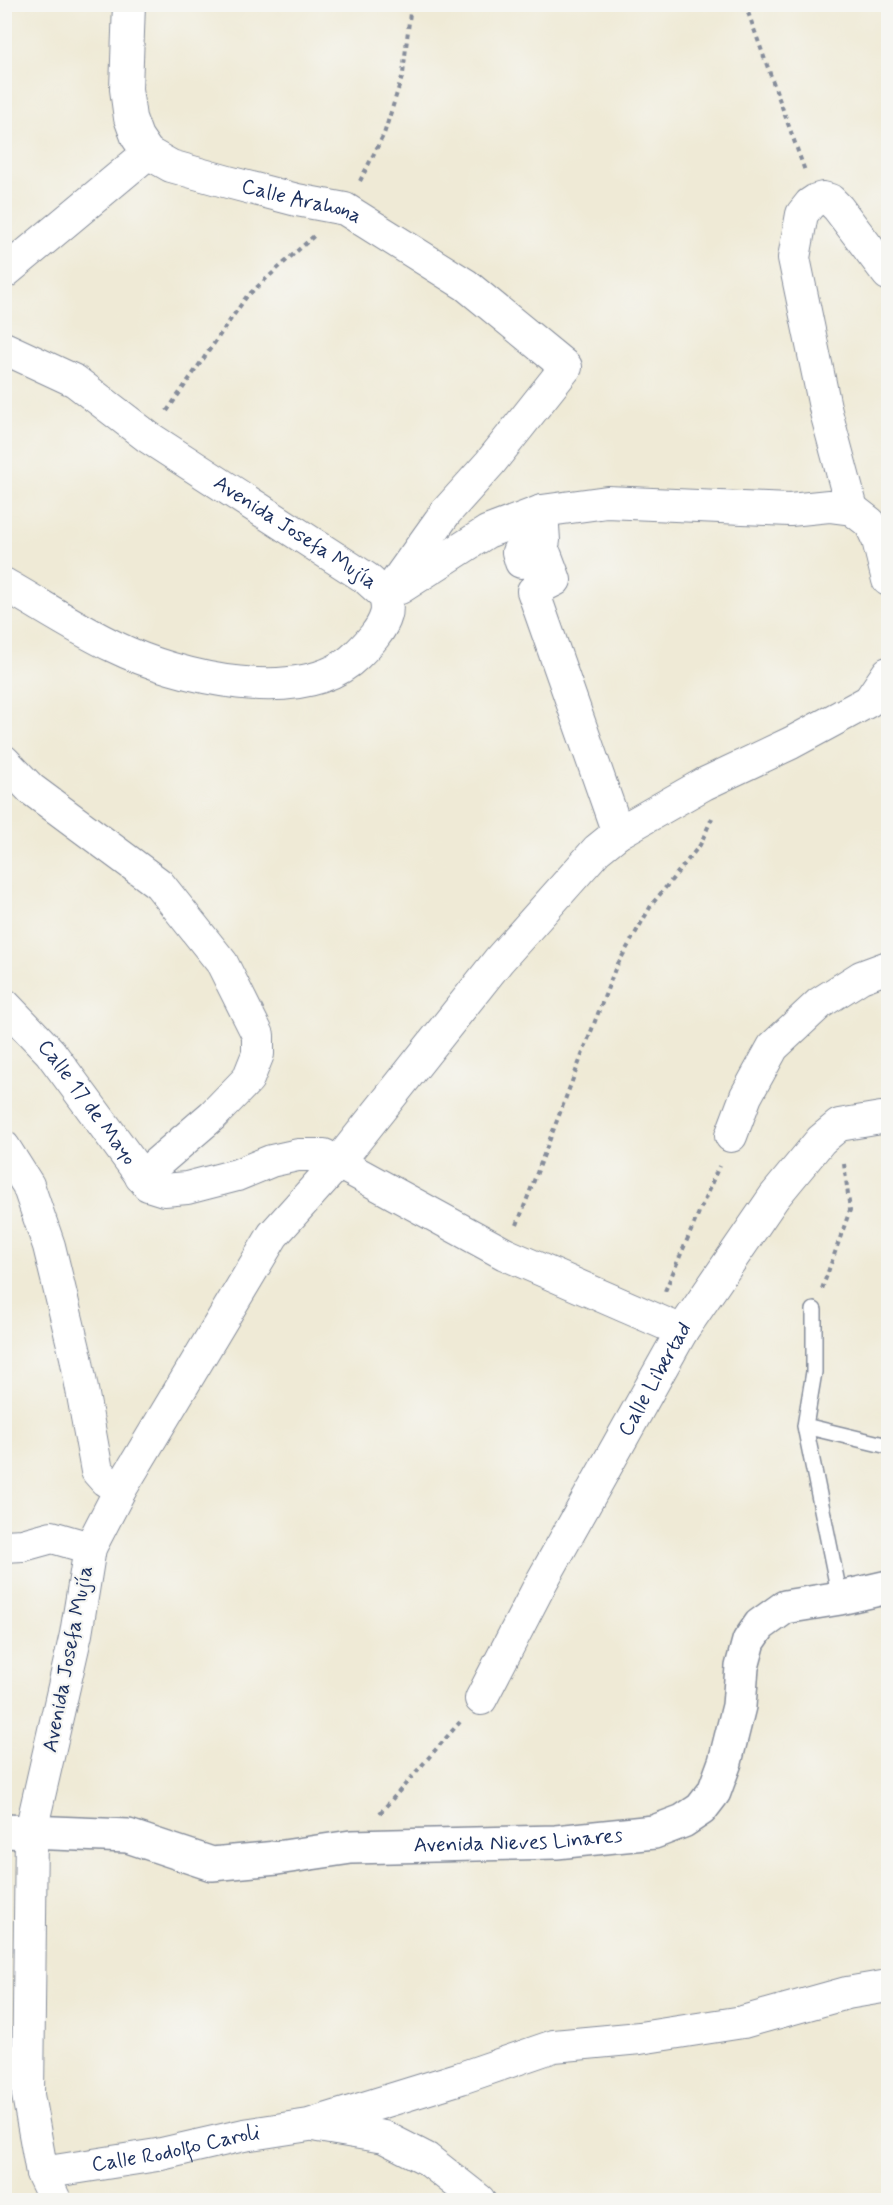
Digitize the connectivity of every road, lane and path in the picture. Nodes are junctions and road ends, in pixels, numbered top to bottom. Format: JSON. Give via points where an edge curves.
{"nodes":[{"id":1,"x":745,"y":4,"type":"edge"},
{"id":2,"x":127,"y":6,"type":"edge"},
{"id":3,"x":148,"y":153,"type":"junction"},
{"id":4,"x":816,"y":200,"type":"junction"},
{"id":5,"x":4,"y":273,"type":"edge"},
{"id":6,"x":888,"y":274,"type":"edge"},
{"id":7,"x":4,"y":348,"type":"edge"},
{"id":8,"x":852,"y":509,"type":"junction"},
{"id":9,"x":542,"y":511,"type":"junction"},
{"id":10,"x":887,"y":569,"type":"edge"},
{"id":11,"x":4,"y":584,"type":"edge"},
{"id":12,"x":386,"y":596,"type":"junction"},
{"id":13,"x":888,"y":673,"type":"edge"},
{"id":14,"x":4,"y":761,"type":"edge"},
{"id":15,"x":704,"y":784,"type":"junction"},
{"id":16,"x":618,"y":832,"type":"junction"},
{"id":17,"x":888,"y":967,"type":"edge"},
{"id":18,"x":4,"y":1004,"type":"edge"},
{"id":19,"x":888,"y":1119,"type":"edge"},
{"id":20,"x":839,"y":1125,"type":"junction"},
{"id":21,"x":732,"y":1136,"type":"joint"},
{"id":22,"x":4,"y":1146,"type":"edge"},
{"id":23,"x":337,"y":1164,"type":"junction"},
{"id":24,"x":141,"y":1177,"type":"junction"},
{"id":25,"x":506,"y":1254,"type":"junction"},
{"id":26,"x":814,"y":1310,"type":"joint"},
{"id":27,"x":653,"y":1319,"type":"junction"},
{"id":28,"x":682,"y":1330,"type":"junction"},
{"id":29,"x":805,"y":1426,"type":"junction"},
{"id":30,"x":888,"y":1446,"type":"edge"},
{"id":31,"x":120,"y":1490,"type":"junction"},
{"id":32,"x":4,"y":1546,"type":"edge"},
{"id":33,"x":90,"y":1548,"type":"junction"},
{"id":34,"x":888,"y":1587,"type":"edge"},
{"id":35,"x":840,"y":1598,"type":"junction"},
{"id":36,"x":481,"y":1699,"type":"joint"},
{"id":37,"x":18,"y":1831,"type":"edge"},
{"id":38,"x":351,"y":1847,"type":"junction"},
{"id":39,"x":888,"y":1986,"type":"edge"},
{"id":40,"x":309,"y":2125,"type":"junction"},
{"id":41,"x":49,"y":2187,"type":"edge"},
{"id":42,"x":479,"y":2200,"type":"edge"}],
"edges":[{"from":1,"to":4,"type":"path"},
{"from":2,"to":3,"type":"street","via":[[126,89],[130,118]]},
{"from":3,"to":5,"type":"street"},
{"from":3,"to":12,"type":"street","name":"Calle Arahona","via":[[171,165],[228,182],[345,209],[466,285],[566,368],[446,512]]},
{"from":4,"to":6,"type":"street","via":[[830,200],[838,208]]},
{"from":4,"to":8,"type":"street","via":[[802,214],[794,258],[826,412]]},
{"from":7,"to":12,"type":"street","name":"Avenida Josefa Mujía","via":[[75,381],[148,437],[366,578]]},
{"from":8,"to":9,"type":"street","via":[[607,502]]},
{"from":8,"to":10,"type":"street","via":[[870,523]]},
{"from":9,"to":12,"type":"street","via":[[486,532]]},
{"from":9,"to":16,"type":"street","via":[[544,541],[518,552],[521,562],[546,556],[555,580],[533,591]]},
{"from":11,"to":12,"type":"street","name":"Avenida Josefa Mujía","via":[[115,647],[162,667],[260,684],[291,684],[349,663],[372,640],[387,614]]},
{"from":13,"to":15,"type":"street","name":"Avenida Josefa Mujía","via":[[869,701]]},
{"from":14,"to":24,"type":"street","via":[[31,789],[159,884],[222,963],[258,1035],[258,1054],[248,1079]]},
{"from":15,"to":16,"type":"street","name":"Avenida Josefa Mujía"},
{"from":15,"to":25,"type":"path","via":[[714,813],[700,845],[652,904],[615,969]]},
{"from":16,"to":23,"type":"street","name":"Avenida Josefa Mujía","via":[[597,850],[499,960]]},
{"from":17,"to":21,"type":"street","via":[[861,977],[820,1003],[773,1047],[746,1096]]},
{"from":18,"to":24,"type":"street","name":"Calle 17 de Mayo","via":[[50,1052]]},
{"from":19,"to":20,"type":"street"},
{"from":20,"to":26,"type":"path","via":[[850,1210]]},
{"from":20,"to":28,"type":"street","name":"Calle Libertad","via":[[821,1140],[774,1197]]},
{"from":21,"to":27,"type":"path"},
{"from":22,"to":31,"type":"street","via":[[28,1185],[49,1246],[76,1357],[97,1471]]},
{"from":23,"to":24,"type":"street","via":[[324,1155],[298,1155],[237,1175],[164,1190],[148,1185]]},
{"from":23,"to":25,"type":"street"},
{"from":23,"to":31,"type":"street","name":"Avenida Josefa Mujía","via":[[273,1235]]},
{"from":25,"to":27,"type":"street"},
{"from":26,"to":29,"type":"lane","via":[[814,1372]]},
{"from":27,"to":28,"type":"street"},
{"from":28,"to":36,"type":"street","name":"Calle Libertad"},
{"from":29,"to":30,"type":"lane"},
{"from":29,"to":35,"type":"lane"},
{"from":31,"to":33,"type":"street","name":"Avenida Josefa Mujía"},
{"from":32,"to":33,"type":"street","via":[[52,1537]]},
{"from":33,"to":37,"type":"street","name":"Avenida Josefa Mujía","via":[[76,1634]]},
{"from":34,"to":35,"type":"main road","name":"Avenida Nieves Linares"},
{"from":35,"to":38,"type":"main road","name":"Avenida Nieves Linares","via":[[785,1607],[760,1625],[749,1641],[739,1706],[714,1792],[701,1809],[683,1821],[654,1832],[556,1842]]},
{"from":36,"to":38,"type":"path"},
{"from":37,"to":38,"type":"main road","name":"Avenida Nieves Linares","via":[[128,1836],[212,1864]]},
{"from":37,"to":41,"type":"street","name":"Avenida Josefa Mujía","via":[[28,2095]]},
{"from":39,"to":40,"type":"street","via":[[847,1993],[743,2022],[554,2046]]},
{"from":40,"to":41,"type":"street","name":"Calle Rodolfo Caroli","via":[[157,2155]]},
{"from":40,"to":42,"type":"street","via":[[384,2137],[427,2159]]}]}
